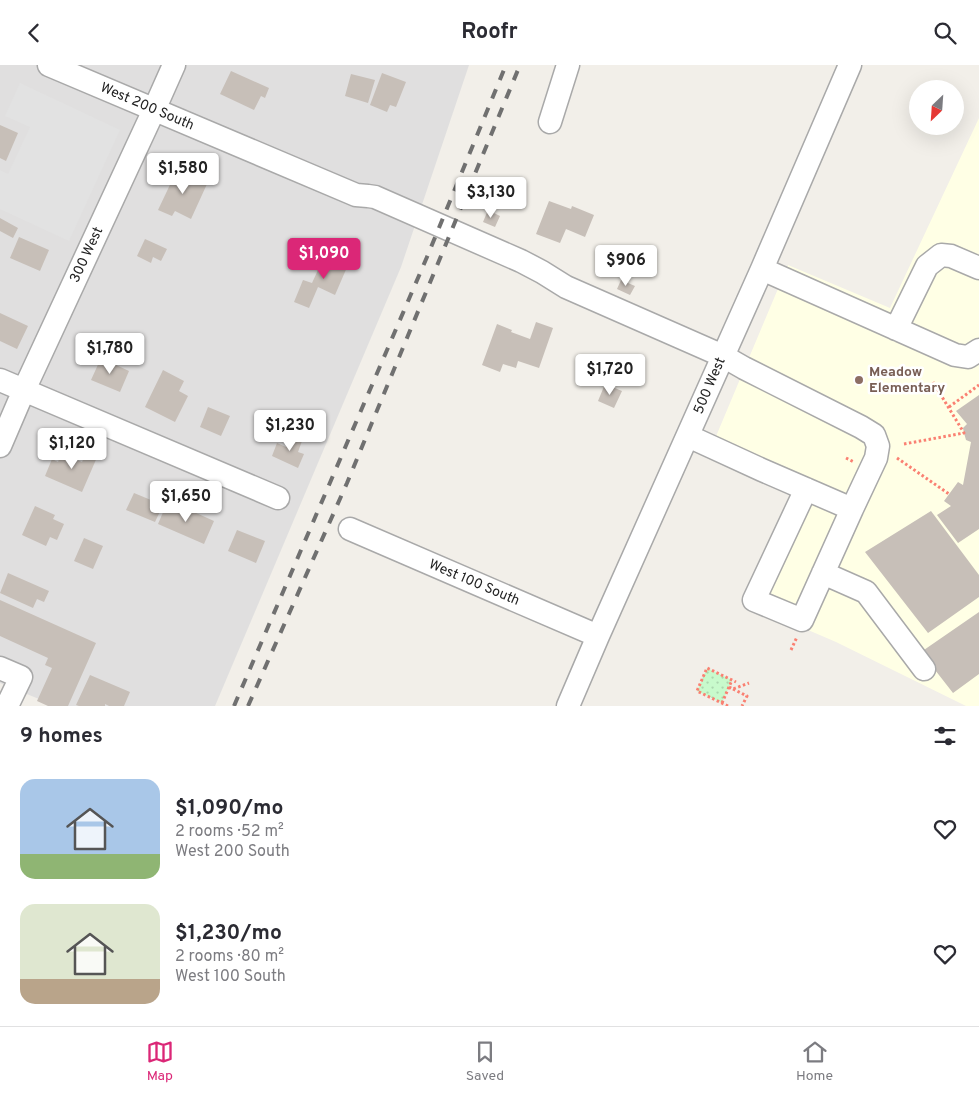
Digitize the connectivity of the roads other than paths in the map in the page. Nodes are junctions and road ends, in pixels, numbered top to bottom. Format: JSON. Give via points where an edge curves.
{"nodes":[{"id":1,"x":49,"y":65,"type":"edge"},
{"id":2,"x":174,"y":65,"type":"edge"},
{"id":3,"x":568,"y":65,"type":"edge"},
{"id":4,"x":844,"y":67,"type":"edge"},
{"id":5,"x":154,"y":110,"type":"junction"},
{"id":6,"x":550,"y":122,"type":"dead end"},
{"id":7,"x":979,"y":268,"type":"edge"},
{"id":8,"x":762,"y":269,"type":"junction"},
{"id":9,"x":896,"y":329,"type":"junction"},
{"id":10,"x":979,"y":350,"type":"edge"},
{"id":11,"x":723,"y":356,"type":"junction"},
{"id":12,"x":0,"y":380,"type":"edge"},
{"id":13,"x":24,"y":391,"type":"junction"},
{"id":14,"x":688,"y":436,"type":"junction"},
{"id":15,"x":0,"y":446,"type":"edge"},
{"id":16,"x":806,"y":489,"type":"junction"},
{"id":17,"x":278,"y":498,"type":"dead end"},
{"id":18,"x":852,"y":509,"type":"junction"},
{"id":19,"x":350,"y":529,"type":"dead end"},
{"id":20,"x":823,"y":573,"type":"junction"},
{"id":21,"x":598,"y":636,"type":"junction"},
{"id":22,"x":0,"y":668,"type":"edge"},
{"id":23,"x":924,"y":669,"type":"dead end"},
{"id":24,"x":8,"y":706,"type":"edge"},
{"id":25,"x":568,"y":706,"type":"edge"}],
"edges":[{"from":1,"to":5,"type":"street","name":"West 200 South"},
{"from":2,"to":5,"type":"street","name":"300 West"},
{"from":3,"to":6,"type":"street"},
{"from":4,"to":8,"type":"street","name":"500 West"},
{"from":5,"to":11,"type":"street","name":"West 200 South","via":[[356,195],[377,212],[522,276],[566,287]]},
{"from":5,"to":13,"type":"street","name":"300 West"},
{"from":7,"to":9,"type":"street","via":[[941,255],[927,266]]},
{"from":8,"to":9,"type":"street"},
{"from":8,"to":11,"type":"street","name":"500 West"},
{"from":9,"to":10,"type":"street","via":[[955,355],[968,357]]},
{"from":11,"to":14,"type":"street","name":"500 West"},
{"from":11,"to":18,"type":"street","name":"West 200 South","via":[[874,435],[878,446],[876,458]]},
{"from":12,"to":13,"type":"street"},
{"from":13,"to":15,"type":"street","name":"300 West"},
{"from":13,"to":17,"type":"street"},
{"from":14,"to":16,"type":"street"},
{"from":14,"to":21,"type":"street","name":"500 West"},
{"from":16,"to":18,"type":"street"},
{"from":16,"to":20,"type":"street","via":[[754,600],[802,620]]},
{"from":18,"to":20,"type":"street"},
{"from":19,"to":21,"type":"street","name":"West 100 South"},
{"from":20,"to":23,"type":"street","via":[[866,592]]},
{"from":21,"to":25,"type":"street","name":"500 West"},
{"from":22,"to":24,"type":"street","via":[[20,677]]}]}
